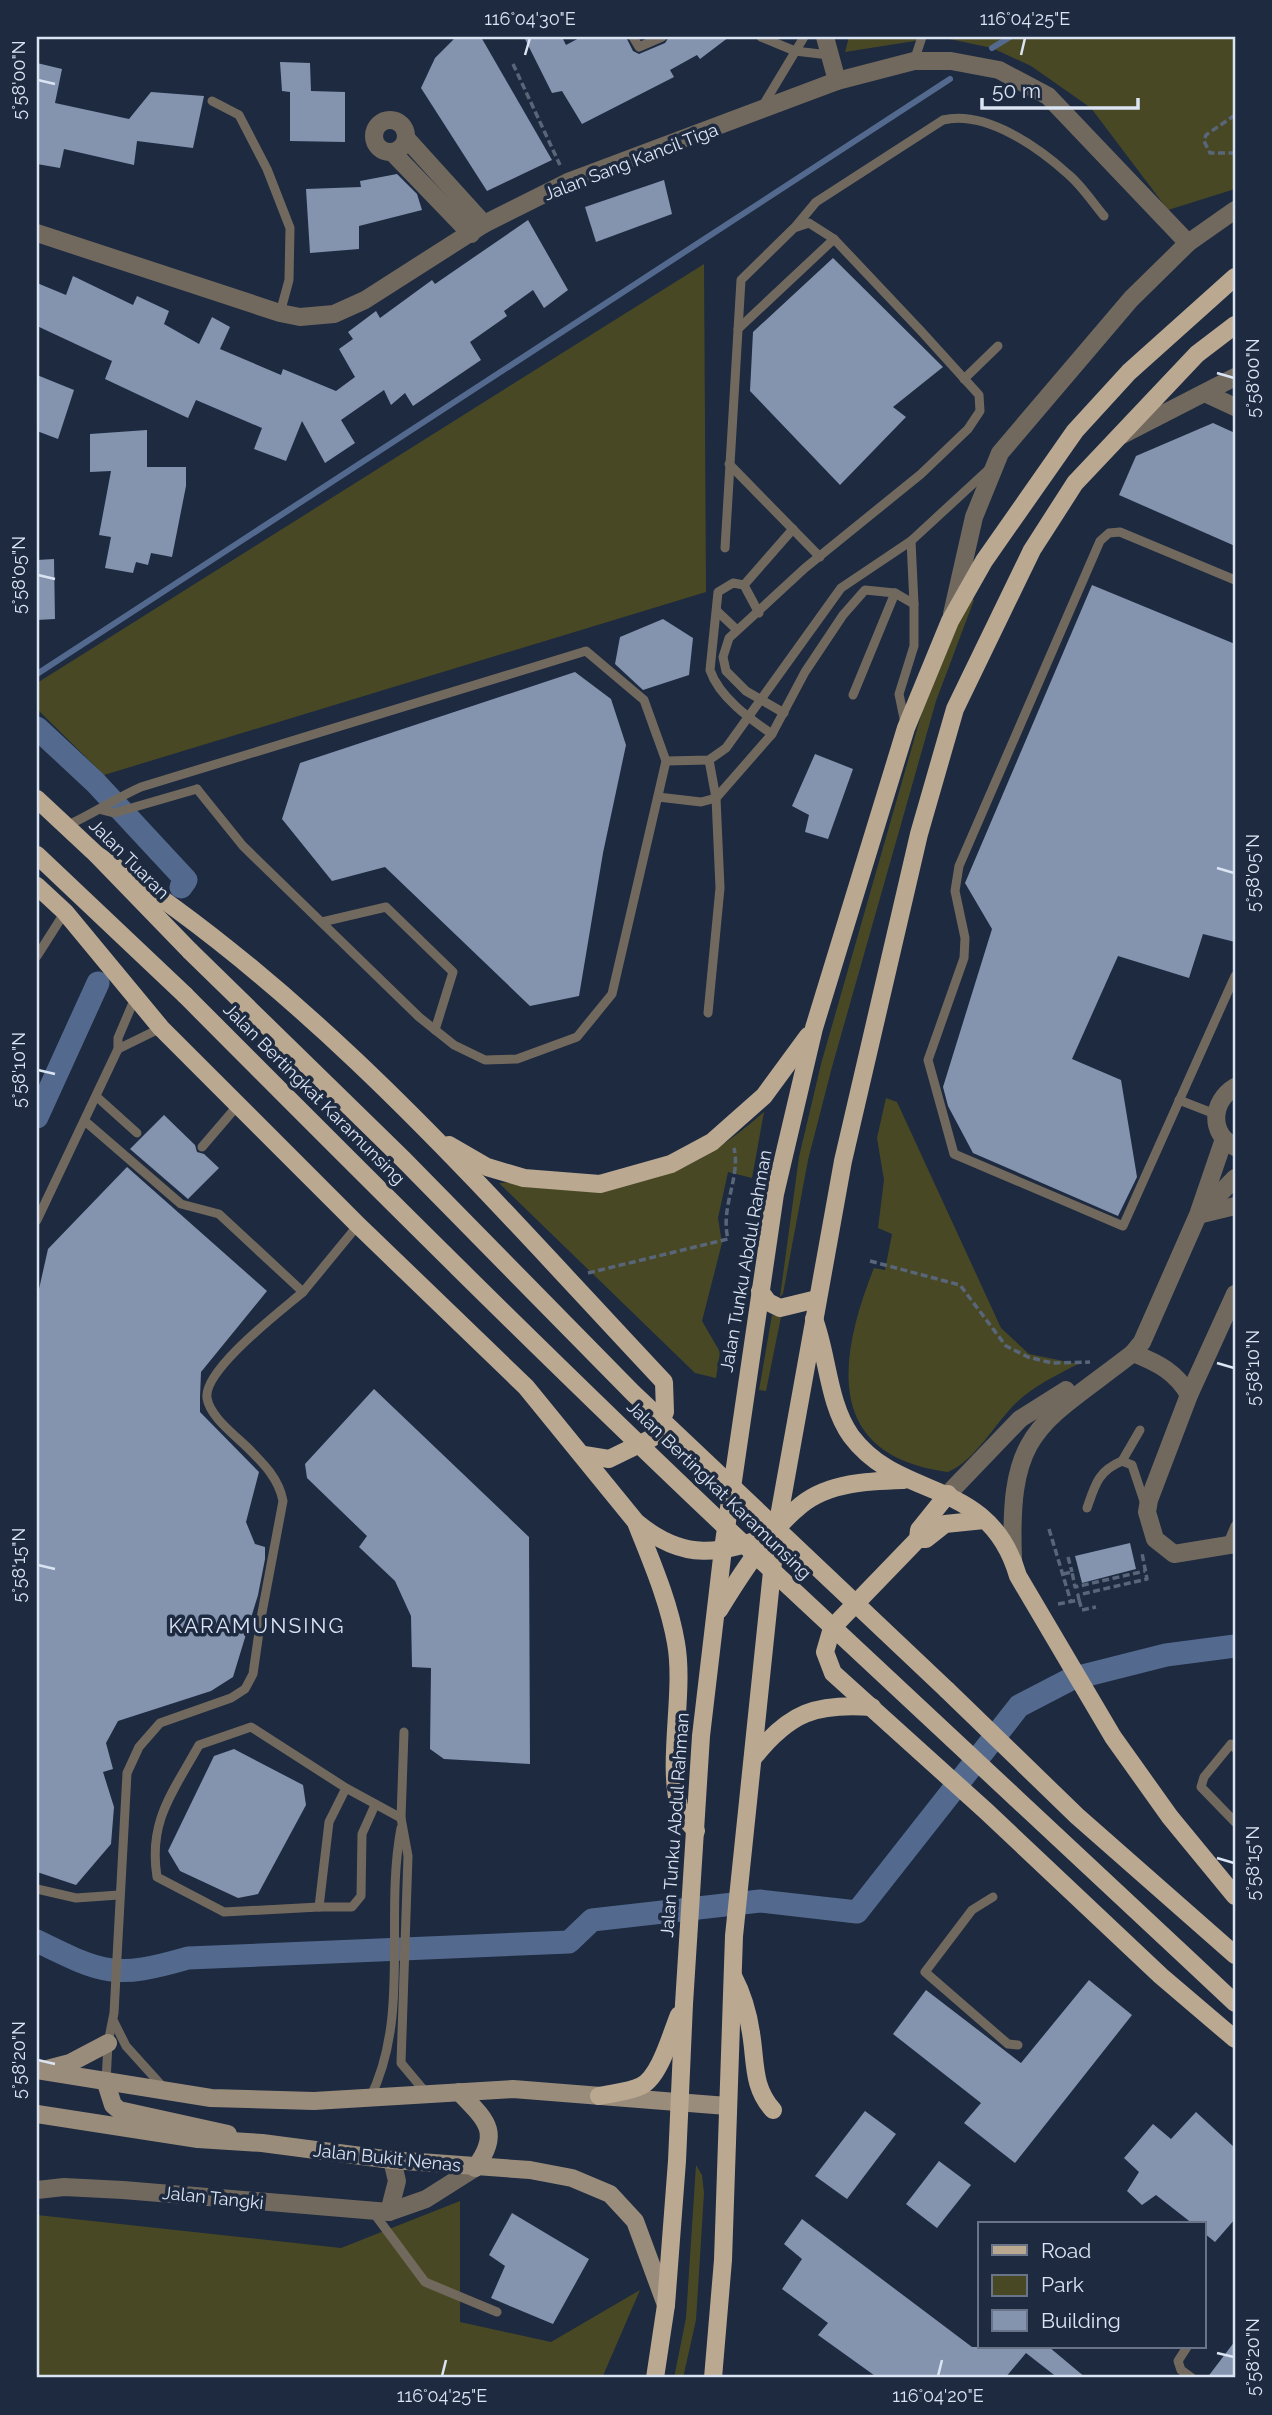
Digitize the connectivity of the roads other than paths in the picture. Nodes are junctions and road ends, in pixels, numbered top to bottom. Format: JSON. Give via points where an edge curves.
{"nodes":[{"id":1,"x":633,"y":37,"type":"edge"},
{"id":2,"x":662,"y":37,"type":"edge"},
{"id":3,"x":761,"y":37,"type":"edge"},
{"id":4,"x":804,"y":37,"type":"edge"},
{"id":5,"x":825,"y":37,"type":"edge"},
{"id":6,"x":922,"y":37,"type":"edge"},
{"id":7,"x":795,"y":51,"type":"junction"},
{"id":8,"x":829,"y":55,"type":"junction"},
{"id":9,"x":914,"y":61,"type":"junction"},
{"id":10,"x":837,"y":81,"type":"junction"},
{"id":11,"x":212,"y":101,"type":"dead end"},
{"id":12,"x":759,"y":112,"type":"junction"},
{"id":13,"x":406,"y":138,"type":"junction"},
{"id":14,"x":392,"y":152,"type":"junction"},
{"id":15,"x":1235,"y":210,"type":"edge"},
{"id":16,"x":1104,"y":216,"type":"dead end"},
{"id":17,"x":794,"y":228,"type":"junction"},
{"id":18,"x":478,"y":229,"type":"junction"},
{"id":19,"x":37,"y":233,"type":"edge"},
{"id":20,"x":834,"y":239,"type":"junction"},
{"id":21,"x":1188,"y":243,"type":"junction"},
{"id":22,"x":1235,"y":277,"type":"edge"},
{"id":23,"x":280,"y":313,"type":"junction"},
{"id":24,"x":1235,"y":325,"type":"edge"},
{"id":25,"x":738,"y":329,"type":"junction"},
{"id":26,"x":998,"y":346,"type":"dead end"},
{"id":27,"x":1235,"y":377,"type":"edge"},
{"id":28,"x":964,"y":379,"type":"junction"},
{"id":29,"x":1207,"y":394,"type":"junction"},
{"id":30,"x":1235,"y":407,"type":"edge"},
{"id":31,"x":1122,"y":435,"type":"junction"},
{"id":32,"x":729,"y":464,"type":"junction"},
{"id":33,"x":992,"y":467,"type":"junction"},
{"id":34,"x":793,"y":529,"type":"junction"},
{"id":35,"x":911,"y":541,"type":"junction"},
{"id":36,"x":725,"y":548,"type":"dead end"},
{"id":37,"x":820,"y":557,"type":"junction"},
{"id":38,"x":1235,"y":580,"type":"edge"},
{"id":39,"x":744,"y":585,"type":"junction"},
{"id":40,"x":895,"y":593,"type":"junction"},
{"id":41,"x":914,"y":604,"type":"junction"},
{"id":42,"x":717,"y":611,"type":"junction"},
{"id":43,"x":760,"y":613,"type":"junction"},
{"id":44,"x":950,"y":621,"type":"junction"},
{"id":45,"x":736,"y":629,"type":"junction"},
{"id":46,"x":853,"y":695,"type":"dead end"},
{"id":47,"x":763,"y":700,"type":"junction"},
{"id":48,"x":784,"y":713,"type":"junction"},
{"id":49,"x":750,"y":719,"type":"junction"},
{"id":50,"x":906,"y":728,"type":"junction"},
{"id":51,"x":772,"y":734,"type":"junction"},
{"id":52,"x":709,"y":760,"type":"junction"},
{"id":53,"x":666,"y":761,"type":"junction"},
{"id":54,"x":201,"y":767,"type":"junction"},
{"id":55,"x":197,"y":789,"type":"junction"},
{"id":56,"x":658,"y":797,"type":"junction"},
{"id":57,"x":716,"y":798,"type":"junction"},
{"id":58,"x":37,"y":799,"type":"edge"},
{"id":59,"x":102,"y":810,"type":"junction"},
{"id":60,"x":66,"y":826,"type":"junction"},
{"id":61,"x":97,"y":855,"type":"junction"},
{"id":62,"x":37,"y":856,"type":"edge"},
{"id":63,"x":37,"y":886,"type":"edge"},
{"id":64,"x":65,"y":912,"type":"junction"},
{"id":65,"x":322,"y":922,"type":"junction"},
{"id":66,"x":190,"y":951,"type":"joint"},
{"id":67,"x":37,"y":956,"type":"edge"},
{"id":68,"x":1235,"y":976,"type":"edge"},
{"id":69,"x":135,"y":998,"type":"junction"},
{"id":70,"x":708,"y":1013,"type":"dead end"},
{"id":71,"x":161,"y":1028,"type":"junction"},
{"id":72,"x":814,"y":1028,"type":"junction"},
{"id":73,"x":435,"y":1030,"type":"junction"},
{"id":74,"x":118,"y":1049,"type":"junction"},
{"id":75,"x":1235,"y":1087,"type":"edge"},
{"id":76,"x":97,"y":1097,"type":"junction"},
{"id":77,"x":1179,"y":1100,"type":"junction"},
{"id":78,"x":238,"y":1105,"type":"junction"},
{"id":79,"x":1215,"y":1114,"type":"junction"},
{"id":80,"x":86,"y":1122,"type":"junction"},
{"id":81,"x":138,"y":1133,"type":"dead end"},
{"id":82,"x":430,"y":1134,"type":"junction"},
{"id":83,"x":1230,"y":1143,"type":"edge"},
{"id":84,"x":202,"y":1147,"type":"dead end"},
{"id":85,"x":1235,"y":1178,"type":"edge"},
{"id":86,"x":1235,"y":1206,"type":"edge"},
{"id":87,"x":1198,"y":1215,"type":"junction"},
{"id":88,"x":37,"y":1220,"type":"edge"},
{"id":89,"x":358,"y":1225,"type":"junction"},
{"id":90,"x":760,"y":1291,"type":"junction"},
{"id":91,"x":303,"y":1292,"type":"junction"},
{"id":92,"x":1235,"y":1294,"type":"edge"},
{"id":93,"x":815,"y":1307,"type":"junction"},
{"id":94,"x":1129,"y":1356,"type":"junction"},
{"id":95,"x":1189,"y":1395,"type":"junction"},
{"id":96,"x":1140,"y":1430,"type":"dead end"},
{"id":97,"x":584,"y":1455,"type":"junction"},
{"id":98,"x":1122,"y":1461,"type":"junction"},
{"id":99,"x":911,"y":1480,"type":"junction"},
{"id":100,"x":948,"y":1494,"type":"junction"},
{"id":101,"x":1087,"y":1508,"type":"dead end"},
{"id":102,"x":1147,"y":1512,"type":"junction"},
{"id":103,"x":984,"y":1520,"type":"junction"},
{"id":104,"x":636,"y":1522,"type":"junction"},
{"id":105,"x":1235,"y":1526,"type":"edge"},
{"id":106,"x":776,"y":1533,"type":"junction"},
{"id":107,"x":918,"y":1539,"type":"junction"},
{"id":108,"x":1231,"y":1545,"type":"edge"},
{"id":109,"x":723,"y":1549,"type":"junction"},
{"id":110,"x":1013,"y":1559,"type":"junction"},
{"id":111,"x":716,"y":1613,"type":"junction"},
{"id":112,"x":872,"y":1707,"type":"junction"},
{"id":113,"x":404,"y":1732,"type":"dead end"},
{"id":114,"x":1234,"y":1744,"type":"edge"},
{"id":115,"x":754,"y":1757,"type":"junction"},
{"id":116,"x":346,"y":1788,"type":"junction"},
{"id":117,"x":375,"y":1805,"type":"junction"},
{"id":118,"x":401,"y":1821,"type":"junction"},
{"id":119,"x":1235,"y":1822,"type":"edge"},
{"id":120,"x":696,"y":1831,"type":"junction"},
{"id":121,"x":37,"y":1889,"type":"edge"},
{"id":122,"x":119,"y":1895,"type":"junction"},
{"id":123,"x":1235,"y":1896,"type":"edge"},
{"id":124,"x":993,"y":1897,"type":"dead end"},
{"id":125,"x":319,"y":1907,"type":"junction"},
{"id":126,"x":1235,"y":1955,"type":"edge"},
{"id":127,"x":732,"y":1973,"type":"junction"},
{"id":128,"x":1235,"y":2003,"type":"edge"},
{"id":129,"x":684,"y":2004,"type":"junction"},
{"id":130,"x":114,"y":2017,"type":"junction"},
{"id":131,"x":1235,"y":2039,"type":"edge"},
{"id":132,"x":108,"y":2043,"type":"junction"},
{"id":133,"x":1018,"y":2045,"type":"dead end"},
{"id":134,"x":38,"y":2071,"type":"edge"},
{"id":135,"x":106,"y":2083,"type":"junction"},
{"id":136,"x":166,"y":2091,"type":"junction"},
{"id":137,"x":459,"y":2092,"type":"junction"},
{"id":138,"x":427,"y":2094,"type":"junction"},
{"id":139,"x":598,"y":2096,"type":"junction"},
{"id":140,"x":370,"y":2098,"type":"junction"},
{"id":141,"x":681,"y":2102,"type":"junction"},
{"id":142,"x":727,"y":2106,"type":"junction"},
{"id":143,"x":773,"y":2110,"type":"dead end"},
{"id":144,"x":37,"y":2114,"type":"edge"},
{"id":145,"x":262,"y":2143,"type":"junction"},
{"id":146,"x":392,"y":2160,"type":"junction"},
{"id":147,"x":475,"y":2168,"type":"junction"},
{"id":148,"x":37,"y":2190,"type":"edge"},
{"id":149,"x":381,"y":2211,"type":"junction"},
{"id":150,"x":666,"y":2305,"type":"junction"},
{"id":151,"x":497,"y":2312,"type":"dead end"},
{"id":152,"x":1185,"y":2348,"type":"edge"},
{"id":153,"x":655,"y":2378,"type":"edge"},
{"id":154,"x":713,"y":2378,"type":"edge"},
{"id":155,"x":1192,"y":2378,"type":"edge"}],
"edges":[{"from":1,"to":2,"type":"lane","via":[[639,47]]},
{"from":3,"to":7,"type":"lane"},
{"from":4,"to":7,"type":"lane"},
{"from":5,"to":8,"type":"street"},
{"from":6,"to":9,"type":"lane"},
{"from":7,"to":8,"type":"lane"},
{"from":7,"to":12,"type":"lane"},
{"from":8,"to":10,"type":"street"},
{"from":9,"to":10,"type":"street","name":"Jalan Sang Kancil Tiga"},
{"from":9,"to":21,"type":"street","name":"Jalan Sang Kancil Tiga","via":[[951,61],[999,70],[1048,96]]},
{"from":10,"to":12,"type":"street","name":"Jalan Sang Kancil Tiga"},
{"from":11,"to":23,"type":"lane","via":[[239,115],[290,228],[289,280]]},
{"from":12,"to":18,"type":"street","name":"Jalan Sang Kancil Tiga","via":[[568,182]]},
{"from":13,"to":14,"type":"street","via":[[401,148]]},
{"from":13,"to":14,"type":"street","via":[[395,121],[380,124],[374,132],[375,143]]},
{"from":13,"to":18,"type":"street"},
{"from":14,"to":18,"type":"street"},
{"from":15,"to":21,"type":"street"},
{"from":16,"to":17,"type":"lane","via":[[1070,176],[1034,149],[975,118],[959,116],[943,120],[823,198]]},
{"from":17,"to":20,"type":"lane","via":[[809,223]]},
{"from":17,"to":25,"type":"lane","via":[[741,280]]},
{"from":18,"to":23,"type":"street","name":"Jalan Sang Kancil Tiga","via":[[365,300],[334,314],[300,317]]},
{"from":19,"to":23,"type":"street","name":"Jalan Sang Kancil Tiga"},
{"from":20,"to":25,"type":"lane"},
{"from":20,"to":28,"type":"lane"},
{"from":21,"to":33,"type":"street","via":[[1111,321]]},
{"from":22,"to":44,"type":"main road","name":"Jalan Tunku Abdul Rahman","via":[[1129,372],[1075,430],[984,561]]},
{"from":24,"to":31,"type":"main road","via":[[1197,354]]},
{"from":25,"to":32,"type":"lane"},
{"from":26,"to":28,"type":"lane"},
{"from":27,"to":29,"type":"street"},
{"from":28,"to":37,"type":"lane","via":[[979,395],[980,411],[968,429]]},
{"from":29,"to":30,"type":"street"},
{"from":29,"to":31,"type":"street"},
{"from":31,"to":93,"type":"main road","via":[[1075,483],[1032,550],[955,709],[910,873],[843,1161]]},
{"from":32,"to":34,"type":"lane"},
{"from":32,"to":36,"type":"lane"},
{"from":33,"to":35,"type":"lane"},
{"from":33,"to":44,"type":"street","via":[[974,517]]},
{"from":34,"to":37,"type":"lane"},
{"from":34,"to":39,"type":"lane"},
{"from":35,"to":41,"type":"lane"},
{"from":35,"to":47,"type":"lane","via":[[841,588]]},
{"from":37,"to":43,"type":"lane"},
{"from":38,"to":77,"type":"lane","via":[[1120,532],[1108,533],[1100,541],[959,866],[955,891],[965,938],[964,958],[928,1060],[954,1154],[1123,1226]]},
{"from":39,"to":42,"type":"lane","via":[[723,586]]},
{"from":39,"to":43,"type":"lane"},
{"from":40,"to":41,"type":"lane"},
{"from":40,"to":46,"type":"lane"},
{"from":40,"to":48,"type":"lane","via":[[865,590],[805,672]]},
{"from":41,"to":50,"type":"lane","via":[[914,646],[899,694]]},
{"from":42,"to":45,"type":"lane"},
{"from":42,"to":49,"type":"lane","via":[[710,670]]},
{"from":43,"to":45,"type":"lane"},
{"from":44,"to":50,"type":"main road","name":"Jalan Tunku Abdul Rahman"},
{"from":45,"to":47,"type":"lane","via":[[723,657],[726,671]]},
{"from":47,"to":48,"type":"lane"},
{"from":47,"to":49,"type":"lane"},
{"from":48,"to":51,"type":"lane"},
{"from":49,"to":51,"type":"lane"},
{"from":49,"to":52,"type":"lane","via":[[726,748]]},
{"from":50,"to":72,"type":"main road","name":"Jalan Tunku Abdul Rahman"},
{"from":51,"to":57,"type":"lane"},
{"from":52,"to":53,"type":"lane"},
{"from":52,"to":57,"type":"lane"},
{"from":53,"to":54,"type":"lane","via":[[643,700],[586,651]]},
{"from":53,"to":56,"type":"lane"},
{"from":54,"to":55,"type":"lane"},
{"from":54,"to":59,"type":"lane","via":[[141,787],[108,802]]},
{"from":55,"to":59,"type":"lane","via":[[114,813]]},
{"from":55,"to":65,"type":"lane","via":[[243,846]]},
{"from":56,"to":57,"type":"lane","via":[[701,802]]},
{"from":56,"to":73,"type":"lane","via":[[612,994],[577,1037],[517,1059],[485,1060],[453,1045]]},
{"from":57,"to":70,"type":"lane","via":[[720,888]]},
{"from":58,"to":60,"type":"main road","name":"Jalan Tuaran"},
{"from":59,"to":60,"type":"lane"},
{"from":60,"to":61,"type":"main road","name":"Jalan Tuaran"},
{"from":61,"to":66,"type":"main road","name":"Jalan Tuaran"},
{"from":61,"to":82,"type":"main road","via":[[164,897],[258,973]]},
{"from":62,"to":128,"type":"main road","name":"Jalan Bertingkat Karamunsing","bridge":true,"via":[[185,995],[730,1531]]},
{"from":63,"to":64,"type":"main road"},
{"from":64,"to":67,"type":"lane"},
{"from":64,"to":69,"type":"main road"},
{"from":65,"to":73,"type":"lane"},
{"from":65,"to":73,"type":"lane","via":[[386,907],[396,916],[453,972]]},
{"from":66,"to":126,"type":"main road","name":"Jalan Bertingkat Karamunsing","bridge":true,"via":[[633,1393],[1077,1816]]},
{"from":68,"to":77,"type":"lane"},
{"from":69,"to":71,"type":"main road"},
{"from":69,"to":74,"type":"lane"},
{"from":71,"to":74,"type":"lane"},
{"from":71,"to":78,"type":"main road"},
{"from":72,"to":82,"type":"main road","via":[[764,1096],[712,1142],[671,1164],[600,1184],[524,1178],[487,1167]]},
{"from":72,"to":90,"type":"main road","name":"Jalan Tunku Abdul Rahman","via":[[775,1194]]},
{"from":74,"to":76,"type":"lane"},
{"from":75,"to":79,"type":"street","via":[[1219,1102]]},
{"from":76,"to":80,"type":"lane"},
{"from":76,"to":81,"type":"lane"},
{"from":77,"to":79,"type":"lane"},
{"from":78,"to":84,"type":"lane"},
{"from":78,"to":89,"type":"main road"},
{"from":79,"to":83,"type":"street","via":[[1217,1126]]},
{"from":80,"to":88,"type":"lane"},
{"from":80,"to":91,"type":"lane","via":[[181,1204],[219,1214]]},
{"from":82,"to":97,"type":"main road","via":[[664,1382],[664,1412],[652,1438],[608,1459]]},
{"from":83,"to":87,"type":"street"},
{"from":85,"to":87,"type":"street"},
{"from":86,"to":87,"type":"street"},
{"from":87,"to":94,"type":"street","via":[[1142,1342]]},
{"from":89,"to":91,"type":"lane"},
{"from":89,"to":97,"type":"main road","via":[[526,1387]]},
{"from":90,"to":93,"type":"main road","via":[[780,1308]]},
{"from":90,"to":109,"type":"main road","name":"Jalan Tunku Abdul Rahman"},
{"from":91,"to":122,"type":"lane","via":[[210,1380],[207,1397],[214,1413],[280,1485],[283,1501],[253,1674],[245,1689],[232,1698],[160,1723],[139,1748],[127,1773]]},
{"from":92,"to":95,"type":"street"},
{"from":93,"to":99,"type":"main road","via":[[839,1415],[851,1435],[887,1470]]},
{"from":93,"to":106,"type":"main road"},
{"from":94,"to":95,"type":"street","via":[[1157,1362],[1180,1379]]},
{"from":94,"to":100,"type":"street","via":[[1028,1413]]},
{"from":94,"to":110,"type":"street","via":[[1054,1411],[1028,1446],[1013,1502]]},
{"from":95,"to":102,"type":"street"},
{"from":96,"to":98,"type":"lane"},
{"from":97,"to":104,"type":"main road"},
{"from":98,"to":101,"type":"lane","via":[[1104,1469]]},
{"from":98,"to":102,"type":"lane","via":[[1132,1465]]},
{"from":99,"to":100,"type":"main road"},
{"from":99,"to":106,"type":"main road","via":[[863,1481],[833,1489],[802,1504]]},
{"from":100,"to":103,"type":"main road"},
{"from":100,"to":107,"type":"main road","via":[[919,1530]]},
{"from":102,"to":108,"type":"street","via":[[1155,1539],[1166,1551],[1182,1555]]},
{"from":103,"to":107,"type":"main road","via":[[946,1524],[926,1539]]},
{"from":103,"to":110,"type":"main road"},
{"from":104,"to":109,"type":"main road","via":[[682,1551]]},
{"from":104,"to":120,"type":"main road","via":[[676,1643],[680,1811]]},
{"from":105,"to":108,"type":"lane"},
{"from":106,"to":109,"type":"main road"},
{"from":106,"to":111,"type":"main road","via":[[742,1572]]},
{"from":106,"to":115,"type":"main road"},
{"from":107,"to":112,"type":"main road","via":[[832,1628],[827,1639],[825,1652],[833,1673]]},
{"from":109,"to":111,"type":"main road","name":"Jalan Tunku Abdul Rahman"},
{"from":110,"to":123,"type":"main road","via":[[1018,1576],[1047,1610],[1113,1737]]},
{"from":111,"to":120,"type":"main road","name":"Jalan Tunku Abdul Rahman","via":[[701,1736]]},
{"from":112,"to":115,"type":"main road","via":[[814,1708],[777,1730]]},
{"from":112,"to":131,"type":"main road"},
{"from":113,"to":118,"type":"lane"},
{"from":114,"to":119,"type":"lane","via":[[1204,1777],[1201,1787]]},
{"from":115,"to":127,"type":"main road"},
{"from":116,"to":117,"type":"lane"},
{"from":116,"to":125,"type":"lane","via":[[329,1822]]},
{"from":116,"to":125,"type":"lane","via":[[251,1727],[199,1745],[156,1824],[157,1877],[224,1912]]},
{"from":117,"to":118,"type":"lane"},
{"from":117,"to":125,"type":"lane","via":[[362,1834],[360,1896],[352,1907]]},
{"from":118,"to":138,"type":"lane","via":[[408,1856],[401,2063]]},
{"from":118,"to":140,"type":"lane","via":[[392,1902],[391,2038],[382,2075]]},
{"from":120,"to":129,"type":"main road","name":"Jalan Tunku Abdul Rahman"},
{"from":121,"to":122,"type":"lane","via":[[76,1898]]},
{"from":122,"to":130,"type":"lane"},
{"from":124,"to":133,"type":"lane","via":[[972,1910],[925,1972],[1008,2044]]},
{"from":127,"to":142,"type":"main road"},
{"from":127,"to":143,"type":"main road","via":[[746,2004],[755,2080]]},
{"from":129,"to":139,"type":"main road","via":[[651,2078],[641,2086]]},
{"from":129,"to":141,"type":"main road","name":"Jalan Tunku Abdul Rahman"},
{"from":130,"to":132,"type":"lane"},
{"from":130,"to":136,"type":"lane","via":[[126,2046]]},
{"from":132,"to":134,"type":"main road","via":[[70,2063]]},
{"from":132,"to":135,"type":"lane"},
{"from":134,"to":135,"type":"main road"},
{"from":135,"to":136,"type":"main road"},
{"from":135,"to":145,"type":"main road","via":[[119,2110]]},
{"from":136,"to":140,"type":"main road","via":[[211,2098]]},
{"from":137,"to":138,"type":"main road"},
{"from":137,"to":139,"type":"main road","via":[[513,2089]]},
{"from":137,"to":147,"type":"main road","via":[[485,2121],[491,2138]]},
{"from":138,"to":140,"type":"main road"},
{"from":139,"to":141,"type":"main road"},
{"from":141,"to":142,"type":"main road"},
{"from":141,"to":150,"type":"main road","name":"Jalan Tunku Abdul Rahman"},
{"from":142,"to":154,"type":"main road","via":[[723,2260]]},
{"from":144,"to":145,"type":"main road","name":"Jalan Bukit Nenas","via":[[198,2139]]},
{"from":145,"to":146,"type":"main road","name":"Jalan Bukit Nenas"},
{"from":146,"to":147,"type":"main road","name":"Jalan Bukit Nenas"},
{"from":146,"to":149,"type":"street","via":[[397,2181]]},
{"from":147,"to":149,"type":"street","name":"Jalan Tangki","via":[[426,2199]]},
{"from":147,"to":150,"type":"main road","name":"Jalan Bukit Nenas","via":[[572,2178],[610,2194],[635,2221]]},
{"from":148,"to":149,"type":"street","name":"Jalan Tangki","via":[[123,2190]]},
{"from":149,"to":151,"type":"lane","via":[[425,2282]]},
{"from":150,"to":153,"type":"main road","name":"Jalan Tunku Abdul Rahman"},
{"from":152,"to":155,"type":"lane","via":[[1178,2361]]}]}
